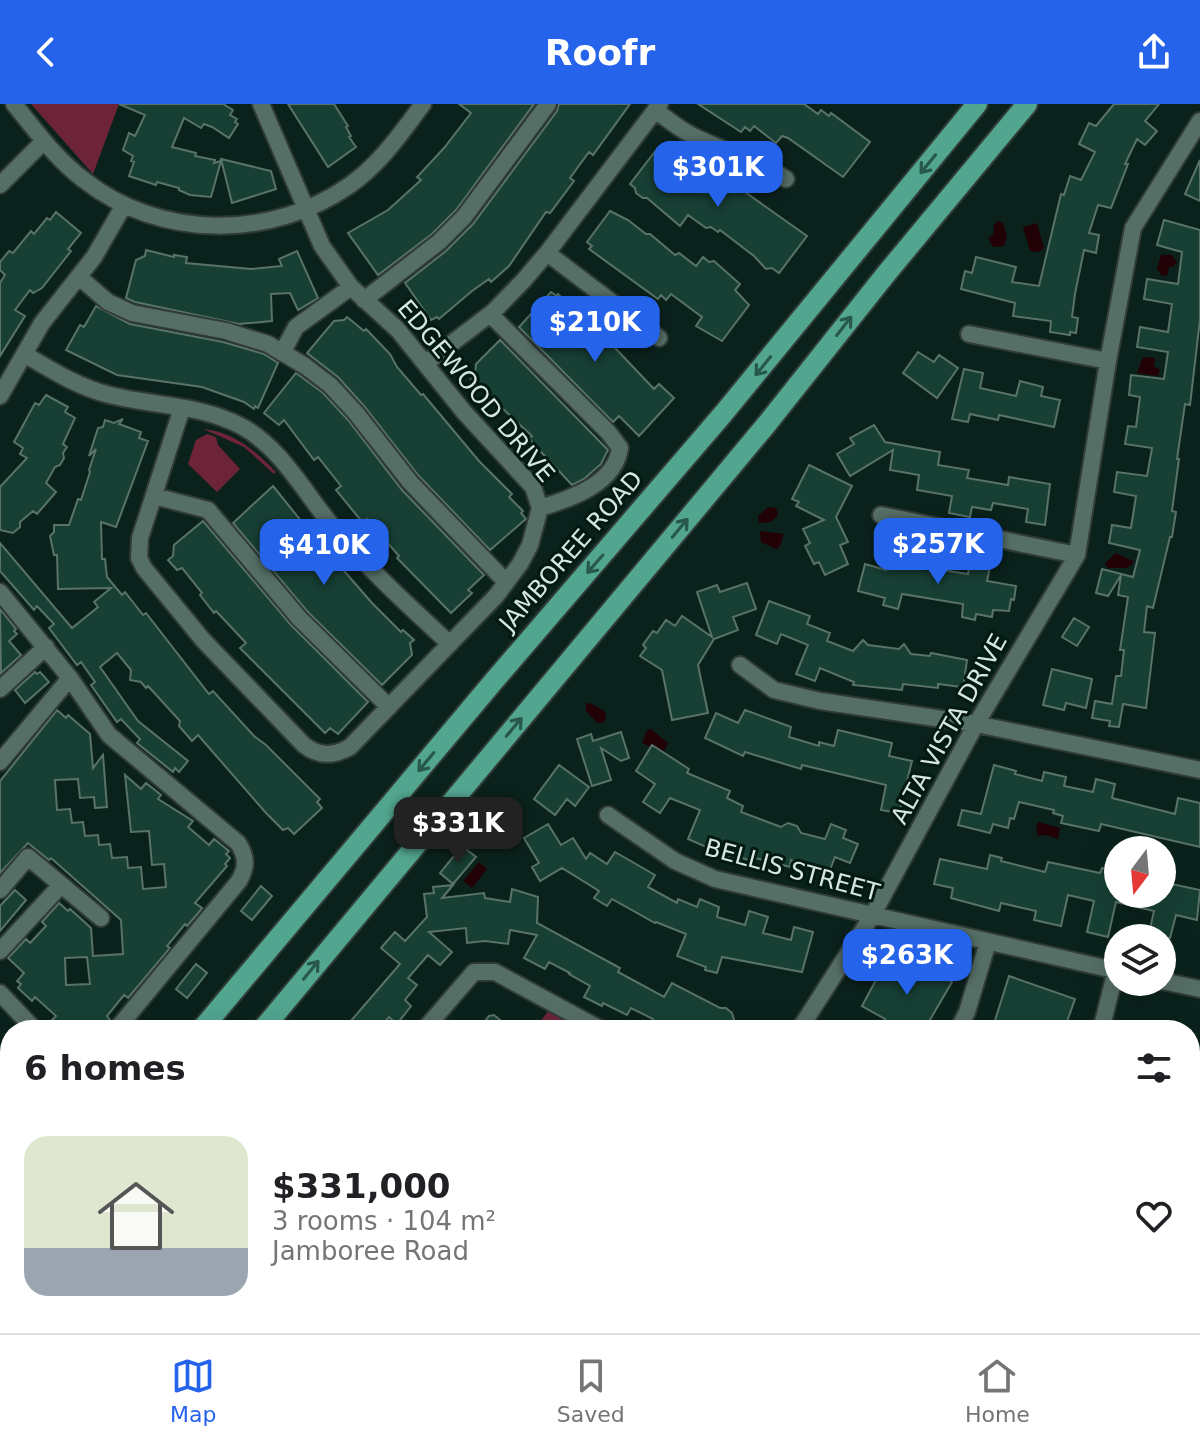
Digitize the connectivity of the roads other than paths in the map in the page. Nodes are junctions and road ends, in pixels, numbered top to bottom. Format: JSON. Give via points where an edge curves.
{"nodes":[{"id":1,"x":14,"y":104,"type":"edge"},
{"id":2,"x":261,"y":104,"type":"edge"},
{"id":3,"x":423,"y":104,"type":"edge"},
{"id":4,"x":548,"y":104,"type":"edge"},
{"id":5,"x":977,"y":104,"type":"edge"},
{"id":6,"x":1027,"y":104,"type":"edge"},
{"id":7,"x":657,"y":107,"type":"edge"},
{"id":8,"x":1200,"y":121,"type":"edge"},
{"id":9,"x":44,"y":141,"type":"junction"},
{"id":10,"x":786,"y":179,"type":"dead end"},
{"id":11,"x":0,"y":185,"type":"edge"},
{"id":12,"x":124,"y":205,"type":"junction"},
{"id":13,"x":306,"y":209,"type":"junction"},
{"id":14,"x":547,"y":253,"type":"junction"},
{"id":15,"x":79,"y":277,"type":"junction"},
{"id":16,"x":351,"y":287,"type":"junction"},
{"id":17,"x":364,"y":300,"type":"junction"},
{"id":18,"x":490,"y":314,"type":"junction"},
{"id":19,"x":969,"y":334,"type":"dead end"},
{"id":20,"x":659,"y":338,"type":"dead end"},
{"id":21,"x":282,"y":353,"type":"junction"},
{"id":22,"x":24,"y":354,"type":"junction"},
{"id":23,"x":1108,"y":361,"type":"junction"},
{"id":24,"x":426,"y":363,"type":"junction"},
{"id":25,"x":0,"y":396,"type":"edge"},
{"id":26,"x":182,"y":408,"type":"junction"},
{"id":27,"x":154,"y":496,"type":"junction"},
{"id":28,"x":540,"y":508,"type":"junction"},
{"id":29,"x":881,"y":515,"type":"dead end"},
{"id":30,"x":1077,"y":555,"type":"junction"},
{"id":31,"x":506,"y":582,"type":"junction"},
{"id":32,"x":0,"y":592,"type":"edge"},
{"id":33,"x":450,"y":644,"type":"junction"},
{"id":34,"x":46,"y":647,"type":"junction"},
{"id":35,"x":740,"y":665,"type":"dead end"},
{"id":36,"x":70,"y":678,"type":"junction"},
{"id":37,"x":0,"y":689,"type":"edge"},
{"id":38,"x":389,"y":707,"type":"junction"},
{"id":39,"x":976,"y":724,"type":"junction"},
{"id":40,"x":1,"y":760,"type":"edge"},
{"id":41,"x":1200,"y":770,"type":"edge"},
{"id":42,"x":608,"y":815,"type":"dead end"},
{"id":43,"x":61,"y":885,"type":"junction"},
{"id":44,"x":0,"y":890,"type":"edge"},
{"id":45,"x":872,"y":916,"type":"junction"},
{"id":46,"x":101,"y":918,"type":"dead end"},
{"id":47,"x":988,"y":942,"type":"junction"},
{"id":48,"x":0,"y":951,"type":"edge"},
{"id":49,"x":1104,"y":967,"type":"edge"},
{"id":50,"x":1176,"y":984,"type":"edge"},
{"id":51,"x":1200,"y":989,"type":"edge"},
{"id":52,"x":0,"y":993,"type":"edge"},
{"id":53,"x":1110,"y":996,"type":"edge"},
{"id":54,"x":26,"y":1020,"type":"edge"},
{"id":55,"x":124,"y":1020,"type":"edge"},
{"id":56,"x":209,"y":1020,"type":"edge"},
{"id":57,"x":270,"y":1020,"type":"edge"},
{"id":58,"x":433,"y":1020,"type":"edge"},
{"id":59,"x":584,"y":1020,"type":"edge"},
{"id":60,"x":805,"y":1020,"type":"edge"},
{"id":61,"x":963,"y":1020,"type":"edge"},
{"id":62,"x":1104,"y":1020,"type":"edge"}],
"edges":[{"from":1,"to":9,"type":"street"},
{"from":2,"to":13,"type":"street","name":"EDGEWOOD DRIVE"},
{"from":3,"to":13,"type":"street","via":[[372,167]]},
{"from":4,"to":17,"type":"street","via":[[464,217]]},
{"from":5,"to":56,"type":"main road","name":"JAMBOREE ROAD","one_way":true,"via":[[723,414]]},
{"from":57,"to":6,"type":"main road","one_way":true},
{"from":7,"to":10,"type":"street","via":[[682,130],[747,156]]},
{"from":7,"to":14,"type":"street"},
{"from":8,"to":23,"type":"street","name":"ALTA VISTA DRIVE","via":[[1133,228]]},
{"from":9,"to":11,"type":"street"},
{"from":9,"to":12,"type":"street","via":[[85,181]]},
{"from":12,"to":13,"type":"street","via":[[158,218],[221,226],[249,225]]},
{"from":12,"to":15,"type":"street"},
{"from":13,"to":16,"type":"street","name":"EDGEWOOD DRIVE","via":[[322,246]]},
{"from":14,"to":18,"type":"street"},
{"from":14,"to":20,"type":"street"},
{"from":15,"to":21,"type":"street","via":[[108,302],[132,313],[226,331]]},
{"from":15,"to":22,"type":"street"},
{"from":16,"to":17,"type":"street","name":"EDGEWOOD DRIVE"},
{"from":16,"to":21,"type":"street","via":[[296,327]]},
{"from":17,"to":24,"type":"street","name":"EDGEWOOD DRIVE"},
{"from":18,"to":24,"type":"street"},
{"from":18,"to":28,"type":"street","via":[[620,448],[608,472],[588,489]]},
{"from":19,"to":23,"type":"street"},
{"from":21,"to":31,"type":"street","via":[[330,385],[410,482]]},
{"from":22,"to":25,"type":"street"},
{"from":22,"to":26,"type":"street","via":[[85,387]]},
{"from":23,"to":30,"type":"street","name":"ALTA VISTA DRIVE"},
{"from":24,"to":28,"type":"street","name":"EDGEWOOD DRIVE","via":[[533,487]]},
{"from":26,"to":27,"type":"street"},
{"from":26,"to":33,"type":"street","via":[[221,417],[261,439],[367,565]]},
{"from":27,"to":38,"type":"street","via":[[208,510],[299,618]]},
{"from":27,"to":38,"type":"street","name":"EDGEWOOD DRIVE","via":[[138,547],[144,568],[203,640],[304,745],[320,753],[340,753]]},
{"from":28,"to":31,"type":"street","name":"EDGEWOOD DRIVE","via":[[530,545]]},
{"from":29,"to":30,"type":"street"},
{"from":30,"to":39,"type":"street","name":"ALTA VISTA DRIVE"},
{"from":31,"to":33,"type":"street","name":"EDGEWOOD DRIVE"},
{"from":32,"to":34,"type":"street"},
{"from":33,"to":38,"type":"street","name":"EDGEWOOD DRIVE"},
{"from":34,"to":36,"type":"street"},
{"from":34,"to":37,"type":"street"},
{"from":35,"to":39,"type":"street","via":[[774,690]]},
{"from":36,"to":40,"type":"street"},
{"from":36,"to":55,"type":"street","via":[[109,735],[238,843],[246,862],[239,881]]},
{"from":39,"to":41,"type":"street"},
{"from":39,"to":45,"type":"street","name":"ALTA VISTA DRIVE"},
{"from":42,"to":45,"type":"street","name":"BELLIS STREET","via":[[675,861],[715,879]]},
{"from":43,"to":44,"type":"street","via":[[28,857]]},
{"from":43,"to":46,"type":"street"},
{"from":43,"to":48,"type":"street"},
{"from":45,"to":47,"type":"street","name":"BELLIS STREET"},
{"from":45,"to":60,"type":"street","name":"ALTA VISTA DRIVE"},
{"from":47,"to":49,"type":"street","name":"BELLIS STREET"},
{"from":47,"to":61,"type":"street"},
{"from":50,"to":51,"type":"street"},
{"from":52,"to":54,"type":"street"},
{"from":53,"to":62,"type":"street"},
{"from":58,"to":59,"type":"street","via":[[474,972],[495,972]]}]}
